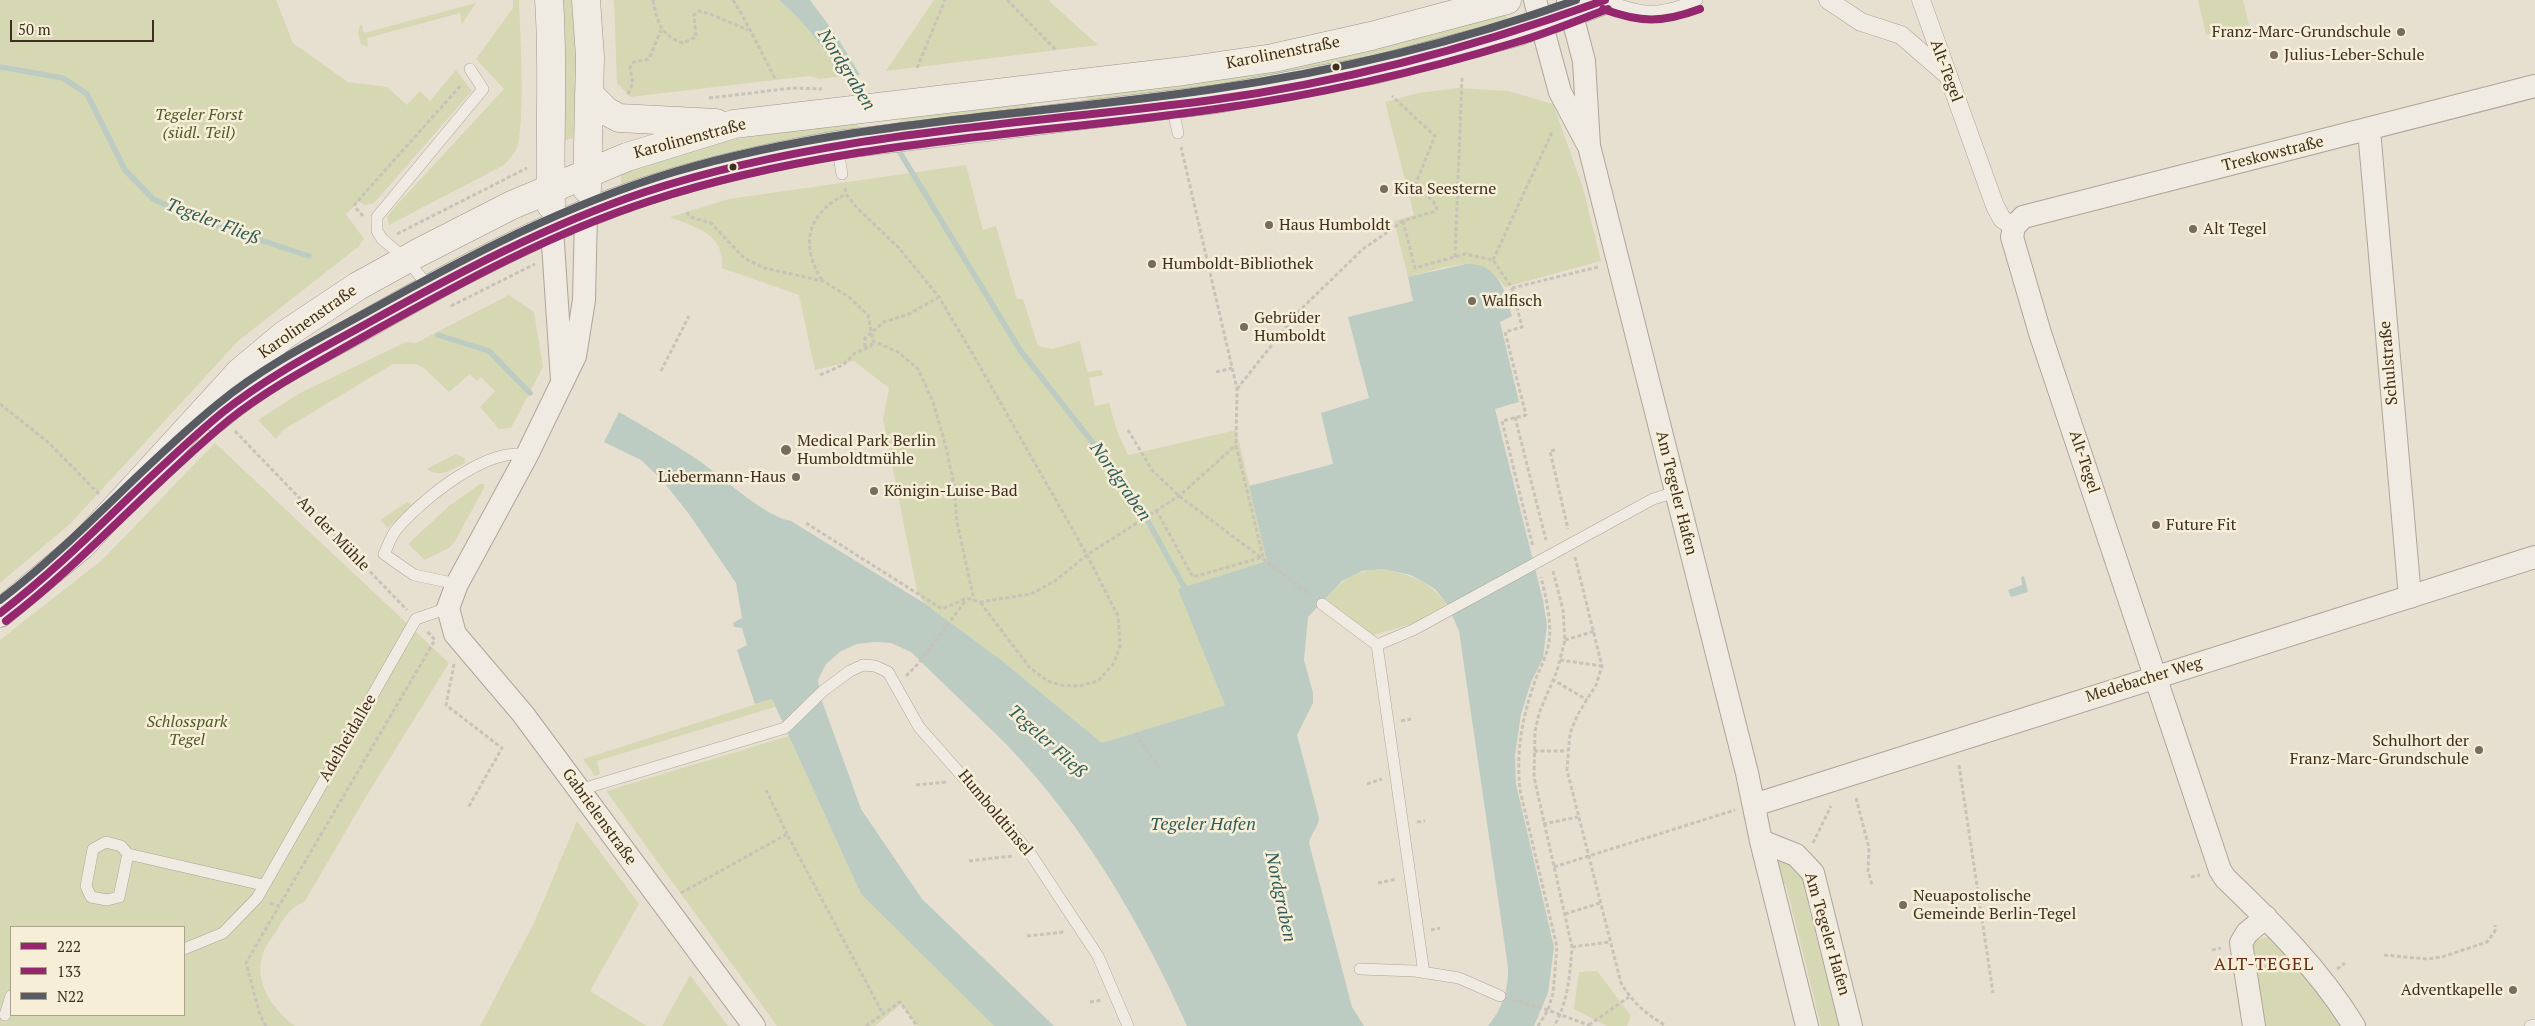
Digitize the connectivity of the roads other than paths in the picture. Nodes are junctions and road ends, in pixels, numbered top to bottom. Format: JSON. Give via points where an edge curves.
{"nodes":[{"id":1,"x":549,"y":0,"type":"edge"},
{"id":2,"x":586,"y":0,"type":"edge"},
{"id":3,"x":1507,"y":0,"type":"edge"},
{"id":4,"x":1606,"y":0,"type":"edge"},
{"id":5,"x":1697,"y":0,"type":"edge"},
{"id":6,"x":1828,"y":0,"type":"edge"},
{"id":7,"x":1921,"y":0,"type":"edge"},
{"id":8,"x":1570,"y":7,"type":"edge"},
{"id":9,"x":1538,"y":12,"type":"edge"},
{"id":10,"x":471,"y":70,"type":"road end"},
{"id":11,"x":1948,"y":76,"type":"junction"},
{"id":12,"x":1056,"y":86,"type":"junction"},
{"id":13,"x":2535,"y":86,"type":"edge"},
{"id":14,"x":589,"y":94,"type":"junction"},
{"id":15,"x":1172,"y":105,"type":"junction"},
{"id":16,"x":1059,"y":119,"type":"junction"},
{"id":17,"x":734,"y":124,"type":"junction"},
{"id":18,"x":2369,"y":130,"type":"junction"},
{"id":19,"x":1178,"y":133,"type":"road end"},
{"id":20,"x":837,"y":145,"type":"junction"},
{"id":21,"x":1589,"y":146,"type":"junction"},
{"id":22,"x":587,"y":174,"type":"junction"},
{"id":23,"x":842,"y":174,"type":"road end"},
{"id":24,"x":551,"y":189,"type":"junction"},
{"id":25,"x":586,"y":213,"type":"junction"},
{"id":26,"x":2014,"y":227,"type":"junction"},
{"id":27,"x":552,"y":229,"type":"junction"},
{"id":28,"x":397,"y":264,"type":"junction"},
{"id":29,"x":432,"y":296,"type":"junction"},
{"id":30,"x":570,"y":298,"type":"junction"},
{"id":31,"x":527,"y":455,"type":"junction"},
{"id":32,"x":1676,"y":492,"type":"junction"},
{"id":33,"x":108,"y":499,"type":"junction"},
{"id":34,"x":2535,"y":557,"type":"edge"},
{"id":35,"x":457,"y":584,"type":"junction"},
{"id":36,"x":2410,"y":597,"type":"junction"},
{"id":37,"x":1322,"y":604,"type":"road end"},
{"id":38,"x":448,"y":608,"type":"junction"},
{"id":39,"x":0,"y":612,"type":"edge"},
{"id":40,"x":1377,"y":645,"type":"junction"},
{"id":41,"x":2155,"y":676,"type":"junction"},
{"id":42,"x":579,"y":790,"type":"junction"},
{"id":43,"x":1754,"y":805,"type":"junction"},
{"id":44,"x":1761,"y":841,"type":"junction"},
{"id":45,"x":128,"y":854,"type":"junction"},
{"id":46,"x":263,"y":886,"type":"junction"},
{"id":47,"x":2266,"y":917,"type":"junction"},
{"id":48,"x":2232,"y":945,"type":"dead end"},
{"id":49,"x":185,"y":949,"type":"edge"},
{"id":50,"x":1360,"y":969,"type":"dead end"},
{"id":51,"x":1424,"y":973,"type":"junction"},
{"id":52,"x":1500,"y":996,"type":"road end"},
{"id":53,"x":10,"y":999,"type":"edge"},
{"id":54,"x":5,"y":1015,"type":"dead end"},
{"id":55,"x":2535,"y":1025,"type":"edge"},
{"id":56,"x":754,"y":1026,"type":"edge"},
{"id":57,"x":1128,"y":1026,"type":"edge"},
{"id":58,"x":1807,"y":1026,"type":"edge"},
{"id":59,"x":1852,"y":1026,"type":"edge"},
{"id":60,"x":2243,"y":1026,"type":"edge"},
{"id":61,"x":2254,"y":1026,"type":"edge"},
{"id":62,"x":2354,"y":1026,"type":"edge"},
{"id":63,"x":2530,"y":1026,"type":"edge"}],
"edges":[{"from":1,"to":24,"type":"main road","via":[[552,37]]},
{"from":2,"to":14,"type":"main road"},
{"from":3,"to":12,"type":"main road","name":"Karolinenstraße","via":[[1273,58]]},
{"from":4,"to":5,"type":"lane","via":[[1630,10],[1649,13]]},
{"from":4,"to":8,"type":"main road","name":"Karolinenstraße"},
{"from":6,"to":11,"type":"street","via":[[1861,22],[1901,35]]},
{"from":7,"to":11,"type":"street","name":"Alt-Tegel"},
{"from":8,"to":9,"type":"main road","name":"Karolinenstraße"},
{"from":8,"to":21,"type":"street","name":"Am Tegeler Hafen","via":[[1584,61]]},
{"from":9,"to":15,"type":"main road","name":"Karolinenstraße","via":[[1400,64],[1226,98]]},
{"from":9,"to":21,"type":"street","name":"Am Tegeler Hafen","via":[[1560,92]]},
{"from":10,"to":28,"type":"lane","via":[[483,89],[377,217],[377,231]]},
{"from":11,"to":26,"type":"street","name":"Alt-Tegel","via":[[1995,206],[2002,219]]},
{"from":12,"to":16,"type":"lane"},
{"from":12,"to":17,"type":"main road","name":"Karolinenstraße"},
{"from":13,"to":18,"type":"street","name":"Treskowstraße"},
{"from":14,"to":17,"type":"main road","via":[[606,111],[619,118]]},
{"from":14,"to":22,"type":"main road"},
{"from":15,"to":16,"type":"main road","name":"Karolinenstraße"},
{"from":15,"to":19,"type":"lane"},
{"from":16,"to":20,"type":"main road","name":"Karolinenstraße"},
{"from":17,"to":22,"type":"main road","name":"Karolinenstraße","via":[[645,151]]},
{"from":18,"to":26,"type":"street","name":"Treskowstraße","via":[[2023,217]]},
{"from":18,"to":36,"type":"street","name":"Schulstraße"},
{"from":20,"to":23,"type":"lane"},
{"from":20,"to":25,"type":"main road","name":"Karolinenstraße","via":[[704,173]]},
{"from":21,"to":32,"type":"street","name":"Am Tegeler Hafen"},
{"from":22,"to":24,"type":"main road","name":"Karolinenstraße"},
{"from":22,"to":25,"type":"main road"},
{"from":24,"to":27,"type":"main road"},
{"from":24,"to":28,"type":"main road","name":"Karolinenstraße","via":[[512,205]]},
{"from":25,"to":27,"type":"main road","name":"Karolinenstraße"},
{"from":25,"to":30,"type":"street"},
{"from":26,"to":41,"type":"street","name":"Alt-Tegel","via":[[2014,250]]},
{"from":27,"to":29,"type":"main road","name":"Karolinenstraße"},
{"from":27,"to":30,"type":"street"},
{"from":28,"to":29,"type":"lane"},
{"from":28,"to":33,"type":"main road","name":"Karolinenstraße","via":[[283,336],[240,372]]},
{"from":29,"to":33,"type":"main road","name":"Karolinenstraße","via":[[379,316],[265,382]]},
{"from":30,"to":31,"type":"street","via":[[562,386]]},
{"from":31,"to":35,"type":"street"},
{"from":31,"to":35,"type":"lane","via":[[514,452],[473,468],[437,492],[395,532],[384,554],[414,575]]},
{"from":32,"to":40,"type":"lane","via":[[1653,499],[1413,630]]},
{"from":32,"to":43,"type":"street","name":"Am Tegeler Hafen"},
{"from":33,"to":39,"type":"main road","name":"Karolinenstraße","via":[[82,545]]},
{"from":34,"to":36,"type":"street","name":"Medebacher Weg"},
{"from":35,"to":38,"type":"street"},
{"from":36,"to":41,"type":"street","name":"Medebacher Weg"},
{"from":37,"to":40,"type":"lane"},
{"from":38,"to":42,"type":"street","name":"Gabrielenstraße","via":[[455,634],[523,714]]},
{"from":38,"to":46,"type":"lane","name":"Adelheidallee","via":[[416,619]]},
{"from":40,"to":51,"type":"lane"},
{"from":41,"to":43,"type":"street","name":"Medebacher Weg"},
{"from":41,"to":47,"type":"street","name":"Alt-Tegel","via":[[2220,870]]},
{"from":42,"to":56,"type":"street","name":"Gabrielenstraße"},
{"from":42,"to":57,"type":"lane","name":"Humboldtinsel","via":[[785,728],[850,671],[863,665],[876,666],[888,672],[919,728],[1030,853],[1098,956]]},
{"from":43,"to":44,"type":"street","name":"Am Tegeler Hafen"},
{"from":44,"to":58,"type":"street","name":"Am Tegeler Hafen"},
{"from":44,"to":59,"type":"street","name":"Am Tegeler Hafen","via":[[1796,855],[1813,873]]},
{"from":45,"to":45,"type":"lane","via":[[122,846],[106,842],[93,849],[86,886],[91,897],[107,900],[120,896]]},
{"from":45,"to":46,"type":"lane"},
{"from":46,"to":49,"type":"lane","name":"Adelheidallee","via":[[257,898],[223,933]]},
{"from":47,"to":61,"type":"street","via":[[2247,933],[2241,943]]},
{"from":47,"to":62,"type":"street","name":"Alt-Tegel","via":[[2332,991]]},
{"from":48,"to":60,"type":"street"},
{"from":50,"to":51,"type":"lane"},
{"from":51,"to":52,"type":"lane","via":[[1459,978]]},
{"from":53,"to":54,"type":"lane"},
{"from":55,"to":63,"type":"lane"}]}
